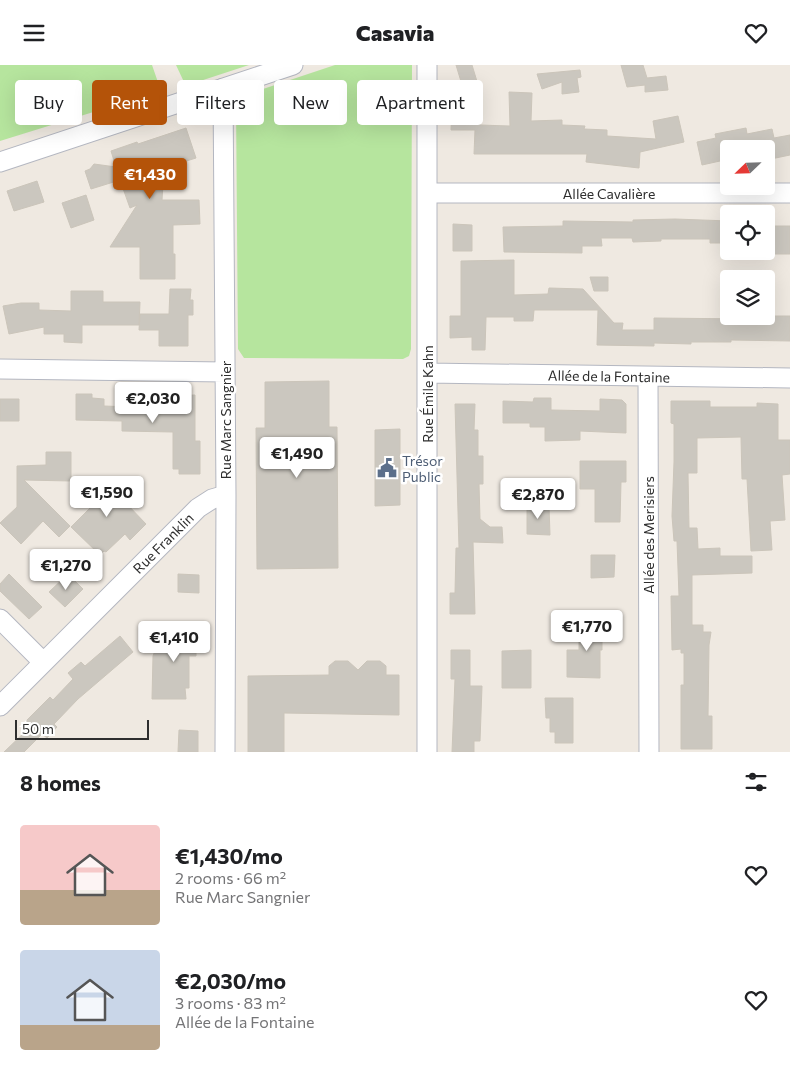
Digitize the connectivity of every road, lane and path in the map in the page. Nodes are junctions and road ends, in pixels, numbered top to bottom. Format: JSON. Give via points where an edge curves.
{"nodes":[{"id":1,"x":293,"y":65,"type":"edge"},
{"id":2,"x":427,"y":65,"type":"edge"},
{"id":3,"x":247,"y":80,"type":"edge"},
{"id":4,"x":177,"y":103,"type":"edge"},
{"id":5,"x":223,"y":125,"type":"edge"},
{"id":6,"x":0,"y":162,"type":"edge"},
{"id":7,"x":427,"y":193,"type":"junction"},
{"id":8,"x":790,"y":193,"type":"edge"},
{"id":9,"x":0,"y":369,"type":"edge"},
{"id":10,"x":225,"y":372,"type":"junction"},
{"id":11,"x":427,"y":373,"type":"junction"},
{"id":12,"x":648,"y":377,"type":"junction"},
{"id":13,"x":790,"y":379,"type":"edge"},
{"id":14,"x":226,"y":495,"type":"junction"},
{"id":15,"x":0,"y":619,"type":"edge"},
{"id":16,"x":43,"y":662,"type":"junction"},
{"id":17,"x":0,"y":705,"type":"edge"},
{"id":18,"x":225,"y":752,"type":"edge"},
{"id":19,"x":427,"y":752,"type":"edge"},
{"id":20,"x":649,"y":752,"type":"edge"}],
"edges":[{"from":1,"to":3,"type":"street"},
{"from":2,"to":7,"type":"street","name":"Rue Émile Kahn"},
{"from":4,"to":6,"type":"street"},
{"from":5,"to":10,"type":"street","name":"Rue Marc Sangnier"},
{"from":7,"to":8,"type":"street","name":"Allée Cavalière"},
{"from":7,"to":11,"type":"street","name":"Rue Émile Kahn"},
{"from":9,"to":10,"type":"street"},
{"from":10,"to":14,"type":"street","name":"Rue Marc Sangnier"},
{"from":11,"to":12,"type":"street","name":"Allée de la Fontaine"},
{"from":11,"to":19,"type":"street","name":"Rue Émile Kahn"},
{"from":12,"to":13,"type":"street","name":"Allée de la Fontaine"},
{"from":12,"to":20,"type":"street","name":"Allée des Merisiers"},
{"from":14,"to":16,"type":"street","name":"Rue Franklin","via":[[212,499],[198,509]]},
{"from":14,"to":18,"type":"street","name":"Rue Marc Sangnier"},
{"from":15,"to":16,"type":"street"},
{"from":16,"to":17,"type":"street","name":"Rue Franklin"}]}
